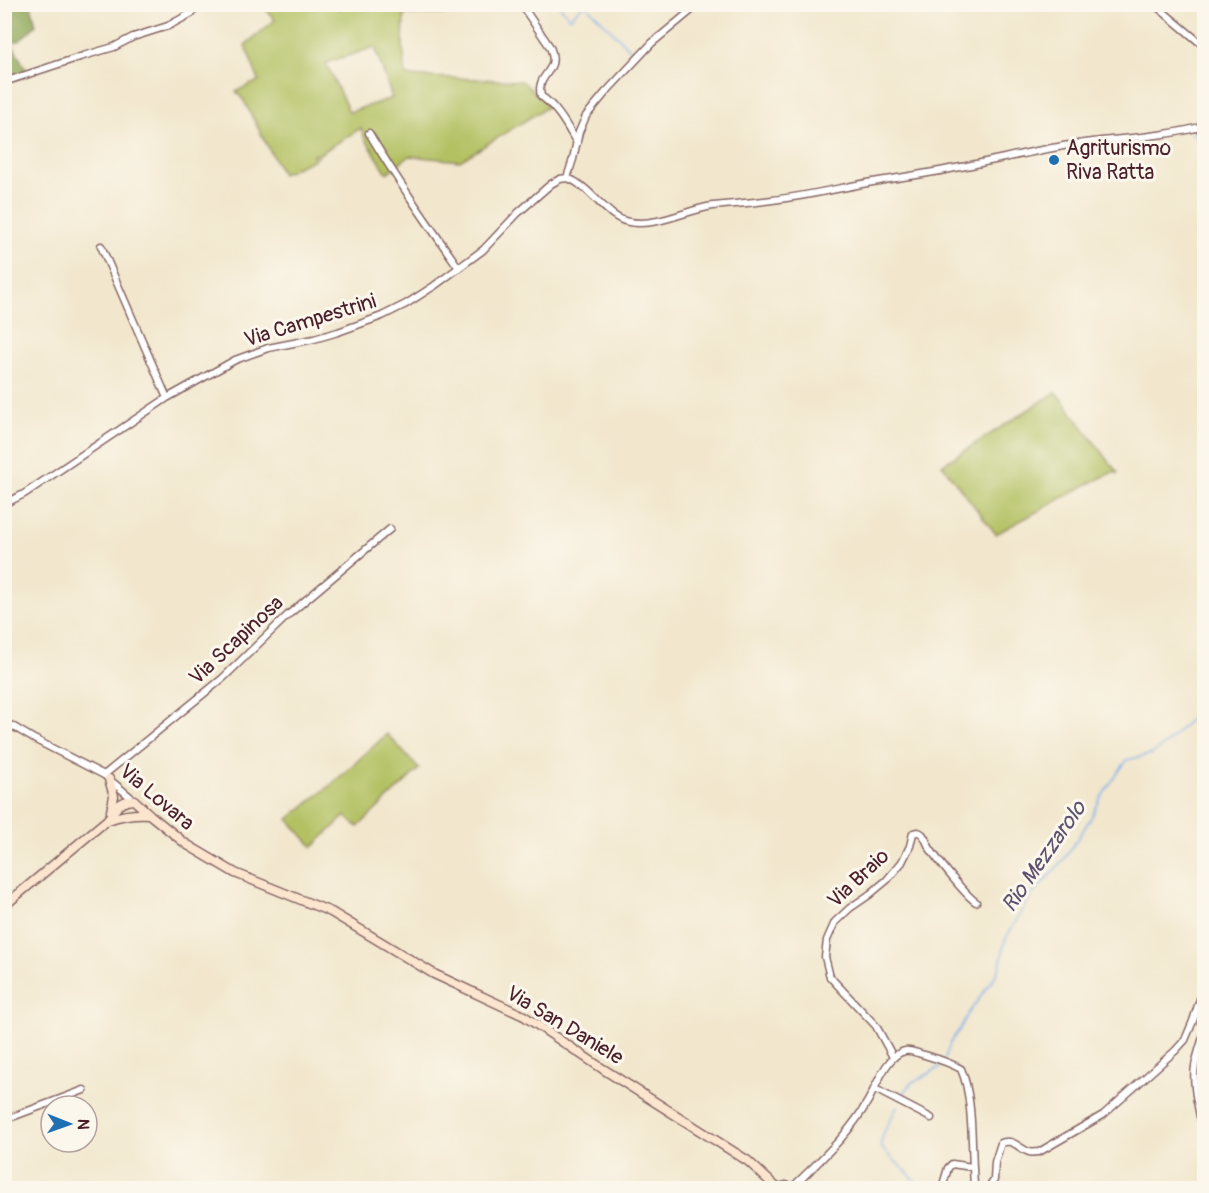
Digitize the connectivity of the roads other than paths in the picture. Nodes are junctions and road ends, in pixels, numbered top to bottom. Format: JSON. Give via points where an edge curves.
{"nodes":[{"id":1,"x":198,"y":4,"type":"edge"},
{"id":2,"x":521,"y":4,"type":"edge"},
{"id":3,"x":699,"y":4,"type":"edge"},
{"id":4,"x":1154,"y":4,"type":"edge"},
{"id":5,"x":1204,"y":46,"type":"edge"},
{"id":6,"x":4,"y":82,"type":"edge"},
{"id":7,"x":1204,"y":126,"type":"edge"},
{"id":8,"x":369,"y":133,"type":"dead end"},
{"id":9,"x":577,"y":144,"type":"junction"},
{"id":10,"x":567,"y":178,"type":"junction"},
{"id":11,"x":101,"y":246,"type":"dead end"},
{"id":12,"x":459,"y":268,"type":"junction"},
{"id":13,"x":167,"y":398,"type":"junction"},
{"id":14,"x":4,"y":504,"type":"edge"},
{"id":15,"x":390,"y":529,"type":"dead end"},
{"id":16,"x":4,"y":721,"type":"edge"},
{"id":17,"x":107,"y":777,"type":"junction"},
{"id":18,"x":134,"y":800,"type":"junction"},
{"id":19,"x":127,"y":814,"type":"junction"},
{"id":20,"x":149,"y":814,"type":"junction"},
{"id":21,"x":107,"y":820,"type":"junction"},
{"id":22,"x":290,"y":895,"type":"joint"},
{"id":23,"x":976,"y":902,"type":"dead end"},
{"id":24,"x":4,"y":906,"type":"edge"},
{"id":25,"x":1203,"y":990,"type":"edge"},
{"id":26,"x":1204,"y":1006,"type":"edge"},
{"id":27,"x":1204,"y":1034,"type":"edge"},
{"id":28,"x":893,"y":1057,"type":"junction"},
{"id":29,"x":875,"y":1089,"type":"junction"},
{"id":30,"x":84,"y":1090,"type":"dead end"},
{"id":31,"x":931,"y":1119,"type":"dead end"},
{"id":32,"x":4,"y":1120,"type":"edge"},
{"id":33,"x":1204,"y":1131,"type":"edge"},
{"id":34,"x":972,"y":1167,"type":"junction"},
{"id":35,"x":779,"y":1188,"type":"edge"},
{"id":36,"x":792,"y":1188,"type":"edge"},
{"id":37,"x":942,"y":1188,"type":"edge"},
{"id":38,"x":977,"y":1188,"type":"edge"},
{"id":39,"x":989,"y":1188,"type":"edge"}],
"edges":[{"from":1,"to":6,"type":"street","via":[[192,13],[168,26]]},
{"from":2,"to":9,"type":"street","via":[[552,54],[552,67],[540,84],[541,96],[561,117]]},
{"from":3,"to":9,"type":"street","via":[[652,43],[606,93],[586,116]]},
{"from":4,"to":5,"type":"street"},
{"from":7,"to":10,"type":"street","via":[[1070,145],[773,200],[699,209],[651,222],[618,218]]},
{"from":8,"to":12,"type":"street"},
{"from":9,"to":10,"type":"street"},
{"from":10,"to":12,"type":"street","name":"Via Campestrini","via":[[543,190],[483,250]]},
{"from":11,"to":13,"type":"street"},
{"from":12,"to":13,"type":"street","name":"Via Campestrini","via":[[382,316],[314,339],[256,351]]},
{"from":13,"to":14,"type":"street","name":"Via Campestrini"},
{"from":15,"to":17,"type":"street","name":"Via Scapinosa"},
{"from":16,"to":17,"type":"street","name":"Via Lovara"},
{"from":17,"to":18,"type":"street","name":"Via Lovara"},
{"from":17,"to":21,"type":"street","via":[[114,796]]},
{"from":18,"to":19,"type":"street"},
{"from":18,"to":20,"type":"street","name":"Via Lovara"},
{"from":18,"to":21,"type":"street","via":[[120,803]]},
{"from":19,"to":20,"type":"street"},
{"from":19,"to":21,"type":"street"},
{"from":20,"to":22,"type":"street","name":"Via Lovara","via":[[200,853],[235,873]]},
{"from":21,"to":24,"type":"street"},
{"from":22,"to":35,"type":"street","name":"Via San Daniele","via":[[331,912],[434,974],[524,1016],[748,1161]]},
{"from":23,"to":28,"type":"street","name":"Via Braio","via":[[917,832],[913,833],[902,862],[887,880],[834,922],[825,957],[830,977],[876,1026]]},
{"from":25,"to":26,"type":"street"},
{"from":25,"to":39,"type":"street","via":[[1185,1040],[1103,1116],[1039,1152],[1030,1153],[1006,1141],[1001,1143]]},
{"from":27,"to":33,"type":"street","via":[[1195,1068]]},
{"from":28,"to":29,"type":"street"},
{"from":28,"to":34,"type":"street","via":[[906,1050],[961,1069],[967,1085]]},
{"from":29,"to":31,"type":"street"},
{"from":29,"to":36,"type":"street","via":[[847,1131]]},
{"from":30,"to":32,"type":"street"},
{"from":34,"to":37,"type":"street","via":[[952,1164]]},
{"from":34,"to":38,"type":"street"},
{"from":35,"to":36,"type":"street"}]}
